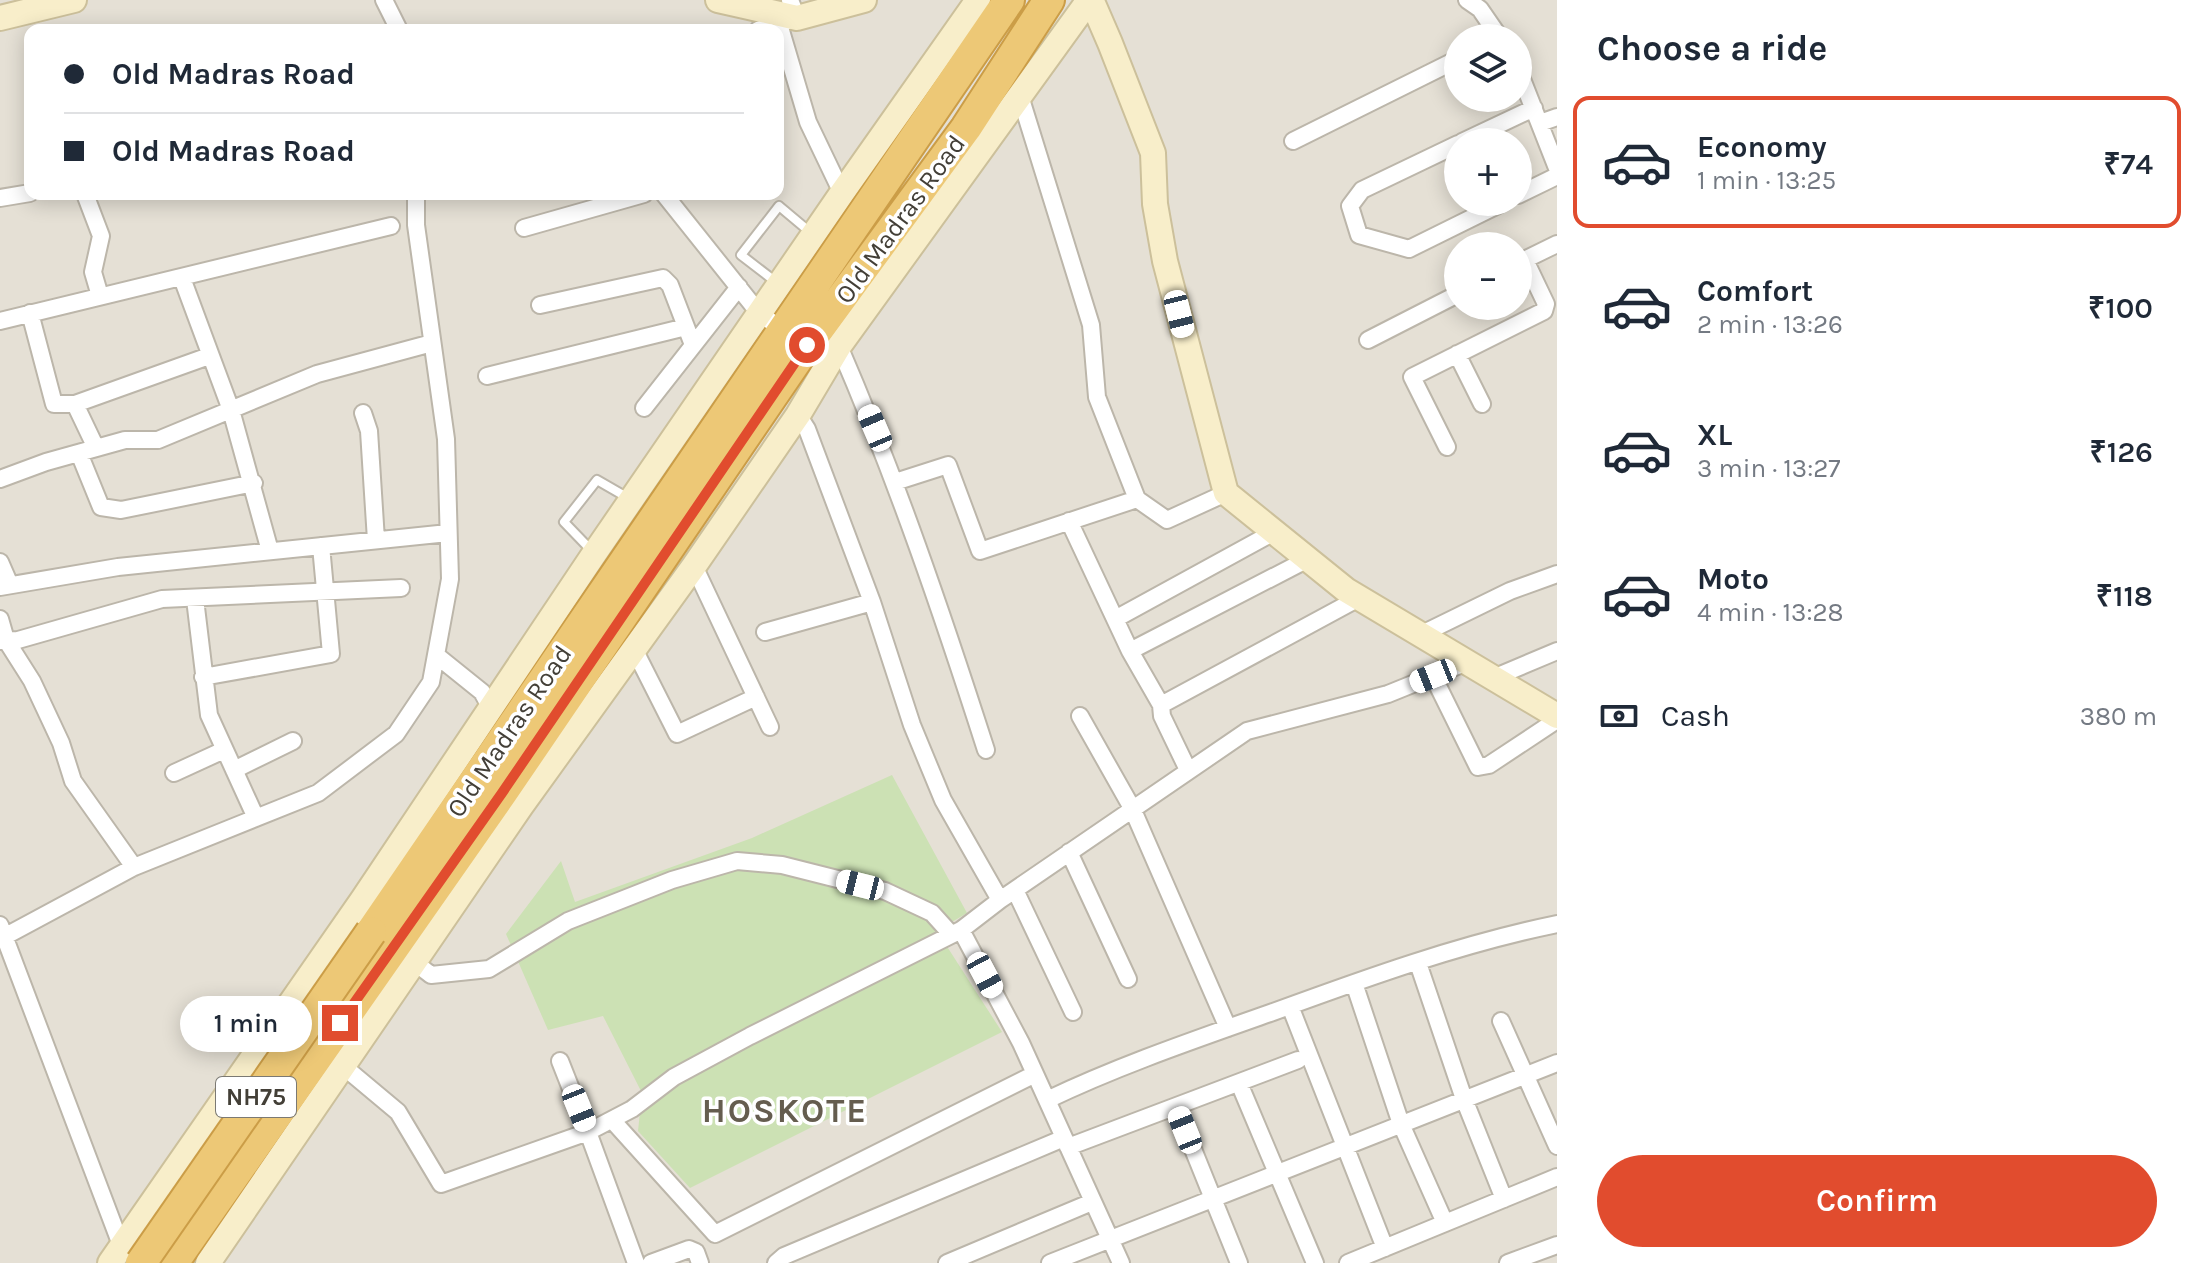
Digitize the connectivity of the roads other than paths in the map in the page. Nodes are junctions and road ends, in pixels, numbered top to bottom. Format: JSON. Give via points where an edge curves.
{"nodes":[{"id":1,"x":74,"y":0,"type":"edge"},
{"id":2,"x":384,"y":0,"type":"edge"},
{"id":3,"x":718,"y":0,"type":"edge"},
{"id":4,"x":864,"y":0,"type":"edge"},
{"id":5,"x":978,"y":0,"type":"edge"},
{"id":6,"x":1009,"y":0,"type":"edge"},
{"id":7,"x":1049,"y":0,"type":"edge"},
{"id":8,"x":1088,"y":0,"type":"edge"},
{"id":9,"x":1467,"y":0,"type":"edge"},
{"id":10,"x":789,"y":14,"type":"edge"},
{"id":11,"x":0,"y":18,"type":"edge"},
{"id":12,"x":396,"y":24,"type":"edge"},
{"id":13,"x":770,"y":24,"type":"edge"},
{"id":14,"x":1490,"y":24,"type":"edge"},
{"id":15,"x":1444,"y":66,"type":"edge"},
{"id":16,"x":1021,"y":99,"type":"junction"},
{"id":17,"x":1532,"y":103,"type":"edge"},
{"id":18,"x":1537,"y":115,"type":"junction"},
{"id":19,"x":1557,"y":117,"type":"edge"},
{"id":20,"x":1501,"y":128,"type":"edge"},
{"id":21,"x":1293,"y":141,"type":"dead end"},
{"id":22,"x":1444,"y":151,"type":"edge"},
{"id":23,"x":1557,"y":168,"type":"edge"},
{"id":24,"x":1557,"y":176,"type":"edge"},
{"id":25,"x":1532,"y":188,"type":"edge"},
{"id":26,"x":842,"y":193,"type":"junction"},
{"id":27,"x":24,"y":194,"type":"edge"},
{"id":28,"x":0,"y":198,"type":"edge"},
{"id":29,"x":87,"y":200,"type":"edge"},
{"id":30,"x":416,"y":200,"type":"edge"},
{"id":31,"x":623,"y":200,"type":"edge"},
{"id":32,"x":669,"y":200,"type":"edge"},
{"id":33,"x":1476,"y":216,"type":"edge"},
{"id":34,"x":391,"y":226,"type":"dead end"},
{"id":35,"x":524,"y":228,"type":"dead end"},
{"id":36,"x":814,"y":235,"type":"junction"},
{"id":37,"x":1557,"y":244,"type":"edge"},
{"id":38,"x":1532,"y":257,"type":"edge"},
{"id":39,"x":182,"y":278,"type":"junction"},
{"id":40,"x":1532,"y":280,"type":"edge"},
{"id":41,"x":779,"y":285,"type":"junction"},
{"id":42,"x":739,"y":287,"type":"junction"},
{"id":43,"x":100,"y":296,"type":"junction"},
{"id":44,"x":1444,"y":301,"type":"edge"},
{"id":45,"x":540,"y":305,"type":"dead end"},
{"id":46,"x":30,"y":313,"type":"junction"},
{"id":47,"x":1532,"y":317,"type":"edge"},
{"id":48,"x":1526,"y":320,"type":"edge"},
{"id":49,"x":0,"y":321,"type":"edge"},
{"id":50,"x":771,"y":322,"type":"junction"},
{"id":51,"x":686,"y":327,"type":"junction"},
{"id":52,"x":1368,"y":340,"type":"dead end"},
{"id":53,"x":432,"y":343,"type":"junction"},
{"id":54,"x":693,"y":345,"type":"junction"},
{"id":55,"x":839,"y":346,"type":"junction"},
{"id":56,"x":1457,"y":354,"type":"junction"},
{"id":57,"x":209,"y":356,"type":"junction"},
{"id":58,"x":487,"y":376,"type":"dead end"},
{"id":59,"x":75,"y":404,"type":"junction"},
{"id":60,"x":1482,"y":404,"type":"dead end"},
{"id":61,"x":644,"y":408,"type":"dead end"},
{"id":62,"x":231,"y":410,"type":"junction"},
{"id":63,"x":363,"y":413,"type":"dead end"},
{"id":64,"x":798,"y":415,"type":"junction"},
{"id":65,"x":1447,"y":447,"type":"dead end"},
{"id":66,"x":96,"y":448,"type":"junction"},
{"id":67,"x":79,"y":453,"type":"junction"},
{"id":68,"x":0,"y":479,"type":"edge"},
{"id":69,"x":895,"y":482,"type":"junction"},
{"id":70,"x":254,"y":483,"type":"junction"},
{"id":71,"x":1226,"y":493,"type":"junction"},
{"id":72,"x":1137,"y":499,"type":"junction"},
{"id":73,"x":633,"y":501,"type":"junction"},
{"id":74,"x":1069,"y":521,"type":"junction"},
{"id":75,"x":1274,"y":532,"type":"junction"},
{"id":76,"x":448,"y":533,"type":"junction"},
{"id":77,"x":376,"y":540,"type":"junction"},
{"id":78,"x":321,"y":546,"type":"junction"},
{"id":79,"x":270,"y":551,"type":"junction"},
{"id":80,"x":594,"y":554,"type":"junction"},
{"id":81,"x":1308,"y":559,"type":"junction"},
{"id":82,"x":0,"y":562,"type":"edge"},
{"id":83,"x":694,"y":566,"type":"junction"},
{"id":84,"x":1557,"y":574,"type":"edge"},
{"id":85,"x":5,"y":586,"type":"edge"},
{"id":86,"x":401,"y":588,"type":"dead end"},
{"id":87,"x":325,"y":593,"type":"junction"},
{"id":88,"x":1359,"y":598,"type":"junction"},
{"id":89,"x":195,"y":599,"type":"junction"},
{"id":90,"x":872,"y":602,"type":"junction"},
{"id":91,"x":1117,"y":618,"type":"junction"},
{"id":92,"x":0,"y":619,"type":"edge"},
{"id":93,"x":765,"y":632,"type":"dead end"},
{"id":94,"x":1420,"y":635,"type":"junction"},
{"id":95,"x":3,"y":641,"type":"edge"},
{"id":96,"x":635,"y":651,"type":"junction"},
{"id":97,"x":1130,"y":651,"type":"junction"},
{"id":98,"x":1557,"y":651,"type":"edge"},
{"id":99,"x":436,"y":655,"type":"junction"},
{"id":100,"x":1467,"y":662,"type":"junction"},
{"id":101,"x":1433,"y":676,"type":"junction"},
{"id":102,"x":203,"y":677,"type":"junction"},
{"id":103,"x":1493,"y":678,"type":"junction"},
{"id":104,"x":756,"y":697,"type":"junction"},
{"id":105,"x":1161,"y":705,"type":"junction"},
{"id":106,"x":492,"y":710,"type":"junction"},
{"id":107,"x":1080,"y":716,"type":"dead end"},
{"id":108,"x":1557,"y":718,"type":"edge"},
{"id":109,"x":770,"y":727,"type":"dead end"},
{"id":110,"x":293,"y":741,"type":"dead end"},
{"id":111,"x":224,"y":750,"type":"junction"},
{"id":112,"x":986,"y":750,"type":"dead end"},
{"id":113,"x":234,"y":770,"type":"junction"},
{"id":114,"x":1188,"y":770,"type":"junction"},
{"id":115,"x":174,"y":773,"type":"dead end"},
{"id":116,"x":512,"y":799,"type":"junction"},
{"id":117,"x":1132,"y":808,"type":"junction"},
{"id":118,"x":256,"y":818,"type":"junction"},
{"id":119,"x":1069,"y":852,"type":"junction"},
{"id":120,"x":134,"y":867,"type":"junction"},
{"id":121,"x":1015,"y":890,"type":"junction"},
{"id":122,"x":1000,"y":900,"type":"junction"},
{"id":123,"x":1557,"y":924,"type":"edge"},
{"id":124,"x":385,"y":930,"type":"junction"},
{"id":125,"x":956,"y":931,"type":"junction"},
{"id":126,"x":2,"y":933,"type":"edge"},
{"id":127,"x":1418,"y":963,"type":"junction"},
{"id":128,"x":1128,"y":979,"type":"dead end"},
{"id":129,"x":1354,"y":983,"type":"junction"},
{"id":130,"x":1290,"y":1006,"type":"junction"},
{"id":131,"x":1073,"y":1012,"type":"dead end"},
{"id":132,"x":1501,"y":1021,"type":"dead end"},
{"id":133,"x":1228,"y":1028,"type":"junction"},
{"id":134,"x":1298,"y":1060,"type":"dead end"},
{"id":135,"x":560,"y":1061,"type":"dead end"},
{"id":136,"x":1557,"y":1063,"type":"edge"},
{"id":137,"x":343,"y":1066,"type":"junction"},
{"id":138,"x":1035,"y":1074,"type":"junction"},
{"id":139,"x":1525,"y":1075,"type":"junction"},
{"id":140,"x":1239,"y":1083,"type":"junction"},
{"id":141,"x":1464,"y":1099,"type":"junction"},
{"id":142,"x":1047,"y":1100,"type":"junction"},
{"id":143,"x":1176,"y":1107,"type":"junction"},
{"id":144,"x":612,"y":1120,"type":"junction"},
{"id":145,"x":1401,"y":1124,"type":"junction"},
{"id":146,"x":588,"y":1132,"type":"junction"},
{"id":147,"x":1066,"y":1142,"type":"junction"},
{"id":148,"x":1345,"y":1146,"type":"junction"},
{"id":149,"x":1557,"y":1146,"type":"edge"},
{"id":150,"x":1275,"y":1174,"type":"junction"},
{"id":151,"x":1557,"y":1177,"type":"edge"},
{"id":152,"x":1212,"y":1198,"type":"junction"},
{"id":153,"x":1504,"y":1199,"type":"junction"},
{"id":154,"x":1092,"y":1202,"type":"junction"},
{"id":155,"x":1445,"y":1223,"type":"junction"},
{"id":156,"x":1108,"y":1239,"type":"junction"},
{"id":157,"x":1557,"y":1245,"type":"edge"},
{"id":158,"x":1385,"y":1248,"type":"junction"},
{"id":159,"x":124,"y":1257,"type":"edge"},
{"id":160,"x":151,"y":1263,"type":"edge"},
{"id":161,"x":173,"y":1263,"type":"edge"},
{"id":162,"x":208,"y":1263,"type":"edge"},
{"id":163,"x":636,"y":1263,"type":"edge"},
{"id":164,"x":651,"y":1263,"type":"edge"},
{"id":165,"x":700,"y":1263,"type":"edge"},
{"id":166,"x":776,"y":1263,"type":"edge"},
{"id":167,"x":947,"y":1263,"type":"edge"},
{"id":168,"x":1050,"y":1263,"type":"edge"},
{"id":169,"x":1121,"y":1263,"type":"edge"},
{"id":170,"x":1239,"y":1263,"type":"edge"},
{"id":171,"x":1315,"y":1263,"type":"edge"},
{"id":172,"x":1348,"y":1263,"type":"edge"},
{"id":173,"x":1508,"y":1263,"type":"edge"}],
"edges":[{"from":1,"to":11,"type":"street"},
{"from":2,"to":12,"type":"street"},
{"from":3,"to":10,"type":"street"},
{"from":4,"to":10,"type":"street"},
{"from":5,"to":26,"type":"street"},
{"from":6,"to":50,"type":"highway","name":"Old Madras Road","number":"NH75"},
{"from":7,"to":116,"type":"highway","name":"Old Madras Road","number":"NH75","via":[[966,128],[807,345]]},
{"from":8,"to":16,"type":"street"},
{"from":8,"to":71,"type":"street","via":[[1153,153],[1165,261]]},
{"from":9,"to":14,"type":"street"},
{"from":10,"to":13,"type":"street"},
{"from":10,"to":26,"type":"street","via":[[808,122]]},
{"from":15,"to":21,"type":"street"},
{"from":16,"to":55,"type":"street"},
{"from":16,"to":72,"type":"street","via":[[1091,325],[1097,397]]},
{"from":17,"to":18,"type":"street"},
{"from":18,"to":19,"type":"street"},
{"from":18,"to":20,"type":"street"},
{"from":18,"to":23,"type":"street"},
{"from":22,"to":33,"type":"street","via":[[1362,190],[1350,206],[1359,235],[1409,249]]},
{"from":24,"to":25,"type":"street"},
{"from":26,"to":36,"type":"street"},
{"from":27,"to":28,"type":"street"},
{"from":29,"to":43,"type":"street","via":[[101,236],[93,272]]},
{"from":30,"to":53,"type":"street"},
{"from":31,"to":35,"type":"street"},
{"from":32,"to":42,"type":"street"},
{"from":34,"to":39,"type":"street"},
{"from":36,"to":41,"type":"street"},
{"from":36,"to":41,"type":"lane","via":[[779,206],[741,255]]},
{"from":37,"to":38,"type":"street"},
{"from":39,"to":43,"type":"street"},
{"from":39,"to":57,"type":"street"},
{"from":40,"to":47,"type":"street","via":[[1546,304]]},
{"from":41,"to":50,"type":"street"},
{"from":42,"to":50,"type":"street"},
{"from":42,"to":54,"type":"street"},
{"from":43,"to":46,"type":"street"},
{"from":44,"to":52,"type":"street"},
{"from":45,"to":51,"type":"street","via":[[663,278]]},
{"from":46,"to":49,"type":"street"},
{"from":46,"to":59,"type":"street","via":[[54,404]]},
{"from":48,"to":56,"type":"street"},
{"from":50,"to":73,"type":"street"},
{"from":50,"to":124,"type":"highway","name":"Old Madras Road","number":"NH75"},
{"from":51,"to":54,"type":"street"},
{"from":51,"to":58,"type":"street"},
{"from":53,"to":62,"type":"street","via":[[317,374]]},
{"from":53,"to":76,"type":"street","via":[[446,439]]},
{"from":54,"to":61,"type":"street"},
{"from":55,"to":64,"type":"street"},
{"from":55,"to":69,"type":"street"},
{"from":56,"to":60,"type":"street"},
{"from":56,"to":65,"type":"street","via":[[1412,377]]},
{"from":57,"to":59,"type":"street"},
{"from":57,"to":62,"type":"street"},
{"from":59,"to":66,"type":"street"},
{"from":62,"to":66,"type":"street","via":[[158,440],[125,440]]},
{"from":62,"to":70,"type":"street"},
{"from":63,"to":77,"type":"street","via":[[369,431]]},
{"from":64,"to":83,"type":"street"},
{"from":64,"to":90,"type":"street"},
{"from":66,"to":67,"type":"street"},
{"from":67,"to":68,"type":"street"},
{"from":67,"to":70,"type":"street","via":[[101,507],[121,510]]},
{"from":69,"to":74,"type":"street","via":[[948,465],[980,551]]},
{"from":69,"to":112,"type":"street"},
{"from":70,"to":79,"type":"street"},
{"from":71,"to":72,"type":"street","via":[[1167,520]]},
{"from":71,"to":75,"type":"street"},
{"from":72,"to":74,"type":"street"},
{"from":73,"to":80,"type":"street"},
{"from":73,"to":80,"type":"lane","via":[[597,480],[564,522]]},
{"from":74,"to":91,"type":"street"},
{"from":75,"to":81,"type":"street"},
{"from":75,"to":91,"type":"street"},
{"from":76,"to":77,"type":"street"},
{"from":76,"to":99,"type":"street","via":[[450,579]]},
{"from":77,"to":78,"type":"street"},
{"from":78,"to":79,"type":"street"},
{"from":78,"to":87,"type":"street"},
{"from":79,"to":85,"type":"street","via":[[118,567]]},
{"from":80,"to":106,"type":"street"},
{"from":81,"to":88,"type":"street"},
{"from":81,"to":97,"type":"street"},
{"from":82,"to":85,"type":"street"},
{"from":83,"to":96,"type":"street"},
{"from":83,"to":104,"type":"street"},
{"from":84,"to":94,"type":"street"},
{"from":86,"to":87,"type":"street"},
{"from":87,"to":89,"type":"street"},
{"from":87,"to":102,"type":"street","via":[[331,654]]},
{"from":88,"to":94,"type":"street"},
{"from":88,"to":105,"type":"street"},
{"from":89,"to":95,"type":"street","via":[[162,599]]},
{"from":89,"to":102,"type":"street"},
{"from":90,"to":93,"type":"street"},
{"from":90,"to":122,"type":"street","via":[[943,800]]},
{"from":91,"to":97,"type":"street"},
{"from":92,"to":95,"type":"street"},
{"from":94,"to":100,"type":"street"},
{"from":95,"to":120,"type":"street","via":[[32,681],[73,781]]},
{"from":96,"to":104,"type":"street","via":[[677,734]]},
{"from":96,"to":116,"type":"street"},
{"from":97,"to":105,"type":"street"},
{"from":98,"to":103,"type":"street"},
{"from":99,"to":106,"type":"street","via":[[475,684]]},
{"from":99,"to":118,"type":"street","via":[[431,682],[396,734],[318,793]]},
{"from":100,"to":101,"type":"street"},
{"from":100,"to":103,"type":"street"},
{"from":101,"to":108,"type":"street","via":[[1478,767],[1489,765]]},
{"from":101,"to":114,"type":"street","via":[[1388,694],[1247,731]]},
{"from":102,"to":111,"type":"street","via":[[209,715]]},
{"from":103,"to":108,"type":"street"},
{"from":104,"to":109,"type":"street"},
{"from":105,"to":114,"type":"street"},
{"from":106,"to":124,"type":"street"},
{"from":107,"to":117,"type":"street"},
{"from":110,"to":113,"type":"street"},
{"from":111,"to":113,"type":"street"},
{"from":111,"to":115,"type":"street"},
{"from":113,"to":118,"type":"street"},
{"from":114,"to":117,"type":"street"},
{"from":116,"to":124,"type":"highway","name":"Old Madras Road","number":"NH75"},
{"from":117,"to":119,"type":"street"},
{"from":117,"to":133,"type":"street"},
{"from":118,"to":120,"type":"street"},
{"from":119,"to":121,"type":"street"},
{"from":119,"to":128,"type":"street"},
{"from":120,"to":126,"type":"street"},
{"from":121,"to":122,"type":"street"},
{"from":121,"to":131,"type":"street"},
{"from":122,"to":125,"type":"street"},
{"from":123,"to":127,"type":"street"},
{"from":124,"to":125,"type":"street","via":[[431,975],[489,969],[568,921],[737,861],[782,865],[885,891]]},
{"from":124,"to":137,"type":"street"},
{"from":124,"to":159,"type":"highway","name":"Old Madras Road","number":"NH75","bridge":true},
{"from":124,"to":161,"type":"highway","name":"Old Madras Road","number":"NH75"},
{"from":125,"to":138,"type":"street"},
{"from":125,"to":144,"type":"street","via":[[674,1077]]},
{"from":126,"to":159,"type":"street"},
{"from":127,"to":129,"type":"street"},
{"from":127,"to":141,"type":"street"},
{"from":129,"to":130,"type":"street"},
{"from":129,"to":145,"type":"street"},
{"from":130,"to":133,"type":"street"},
{"from":130,"to":148,"type":"street"},
{"from":132,"to":139,"type":"street"},
{"from":133,"to":142,"type":"street"},
{"from":134,"to":140,"type":"street"},
{"from":135,"to":146,"type":"street"},
{"from":136,"to":139,"type":"street"},
{"from":137,"to":146,"type":"street","via":[[398,1112],[441,1184]]},
{"from":137,"to":162,"type":"street"},
{"from":138,"to":142,"type":"street"},
{"from":138,"to":144,"type":"street","via":[[715,1234]]},
{"from":139,"to":141,"type":"street"},
{"from":139,"to":149,"type":"street"},
{"from":140,"to":143,"type":"street"},
{"from":140,"to":150,"type":"street"},
{"from":141,"to":145,"type":"street"},
{"from":141,"to":153,"type":"street"},
{"from":142,"to":147,"type":"street"},
{"from":143,"to":147,"type":"street"},
{"from":143,"to":152,"type":"street"},
{"from":144,"to":146,"type":"street"},
{"from":145,"to":148,"type":"street"},
{"from":145,"to":155,"type":"street"},
{"from":146,"to":163,"type":"street"},
{"from":147,"to":154,"type":"street"},
{"from":147,"to":166,"type":"street","via":[[868,1218]]},
{"from":148,"to":150,"type":"street"},
{"from":148,"to":158,"type":"street"},
{"from":150,"to":152,"type":"street"},
{"from":150,"to":171,"type":"street"},
{"from":151,"to":153,"type":"street"},
{"from":152,"to":156,"type":"street"},
{"from":152,"to":170,"type":"street"},
{"from":153,"to":155,"type":"street"},
{"from":154,"to":156,"type":"street"},
{"from":154,"to":167,"type":"street"},
{"from":155,"to":158,"type":"street"},
{"from":156,"to":168,"type":"street"},
{"from":156,"to":169,"type":"street"},
{"from":157,"to":173,"type":"street"},
{"from":158,"to":172,"type":"street"},
{"from":159,"to":160,"type":"street"},
{"from":164,"to":165,"type":"street","via":[[689,1249]]}]}
